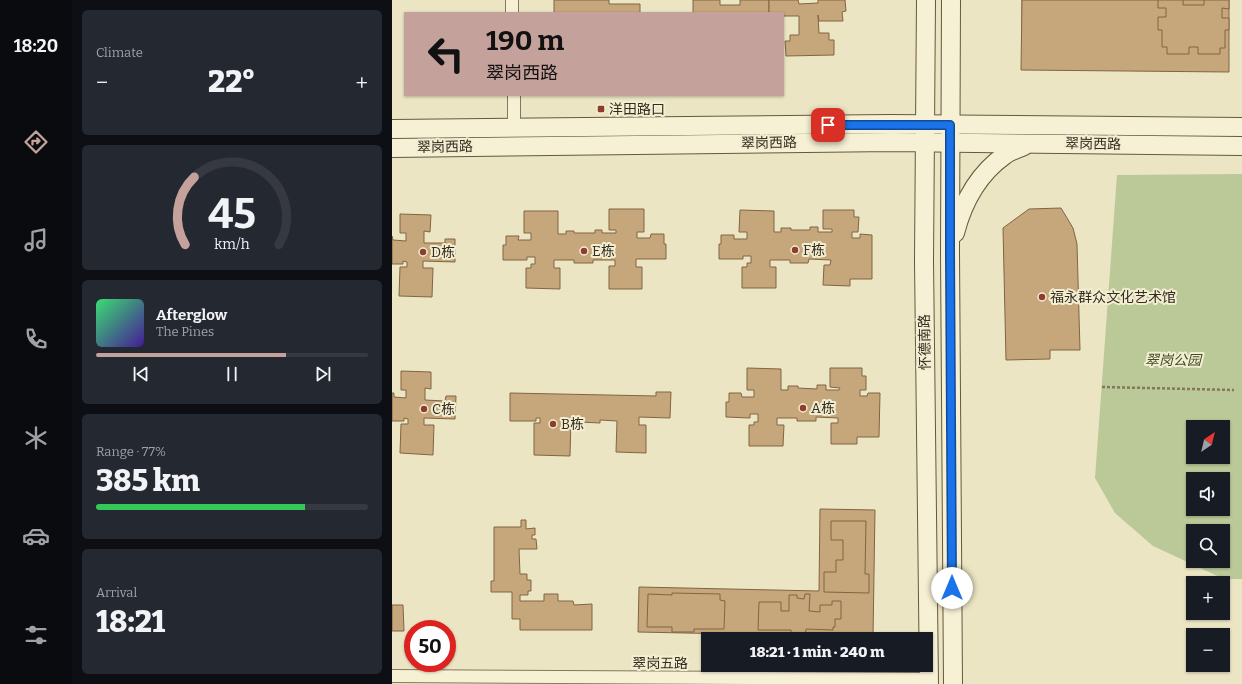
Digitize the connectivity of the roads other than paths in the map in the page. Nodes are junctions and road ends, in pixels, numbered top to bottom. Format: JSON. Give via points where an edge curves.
{"nodes":[{"id":1,"x":512,"y":0,"type":"edge"},
{"id":2,"x":926,"y":0,"type":"edge"},
{"id":3,"x":952,"y":0,"type":"edge"},
{"id":4,"x":512,"y":12,"type":"edge"},
{"id":5,"x":514,"y":96,"type":"edge"},
{"id":6,"x":925,"y":125,"type":"junction"},
{"id":7,"x":950,"y":125,"type":"junction"},
{"id":8,"x":1242,"y":127,"type":"edge"},
{"id":9,"x":514,"y":128,"type":"junction"},
{"id":10,"x":392,"y":129,"type":"edge"},
{"id":11,"x":925,"y":142,"type":"junction"},
{"id":12,"x":951,"y":143,"type":"junction"},
{"id":13,"x":1030,"y":144,"type":"junction"},
{"id":14,"x":1242,"y":146,"type":"edge"},
{"id":15,"x":392,"y":148,"type":"edge"},
{"id":16,"x":950,"y":253,"type":"junction"},
{"id":17,"x":392,"y":676,"type":"edge"},
{"id":18,"x":929,"y":682,"type":"edge"},
{"id":19,"x":953,"y":684,"type":"edge"}],
"edges":[{"from":1,"to":4,"type":"street"},
{"from":2,"to":6,"type":"main road","name":"怀德南路"},
{"from":3,"to":7,"type":"main road","name":"怀德南路"},
{"from":5,"to":9,"type":"street"},
{"from":6,"to":7,"type":"main road","name":"翠岗西路"},
{"from":6,"to":9,"type":"main road","name":"翠岗西路"},
{"from":6,"to":11,"type":"main road","name":"怀德南路"},
{"from":7,"to":8,"type":"main road","name":"翠岗西路"},
{"from":7,"to":12,"type":"main road","name":"怀德南路"},
{"from":9,"to":10,"type":"main road","name":"翠岗西路"},
{"from":11,"to":12,"type":"main road","name":"翠岗西路"},
{"from":11,"to":15,"type":"main road","name":"翠岗西路"},
{"from":11,"to":18,"type":"main road","name":"怀德南路"},
{"from":12,"to":13,"type":"main road","name":"翠岗西路"},
{"from":12,"to":16,"type":"main road","name":"怀德南路"},
{"from":13,"to":14,"type":"main road","name":"翠岗西路"},
{"from":13,"to":16,"type":"main road","via":[[1005,154],[982,176],[965,203]]},
{"from":16,"to":19,"type":"main road","name":"怀德南路"},
{"from":17,"to":18,"type":"street","name":"翠岗五路"}]}
